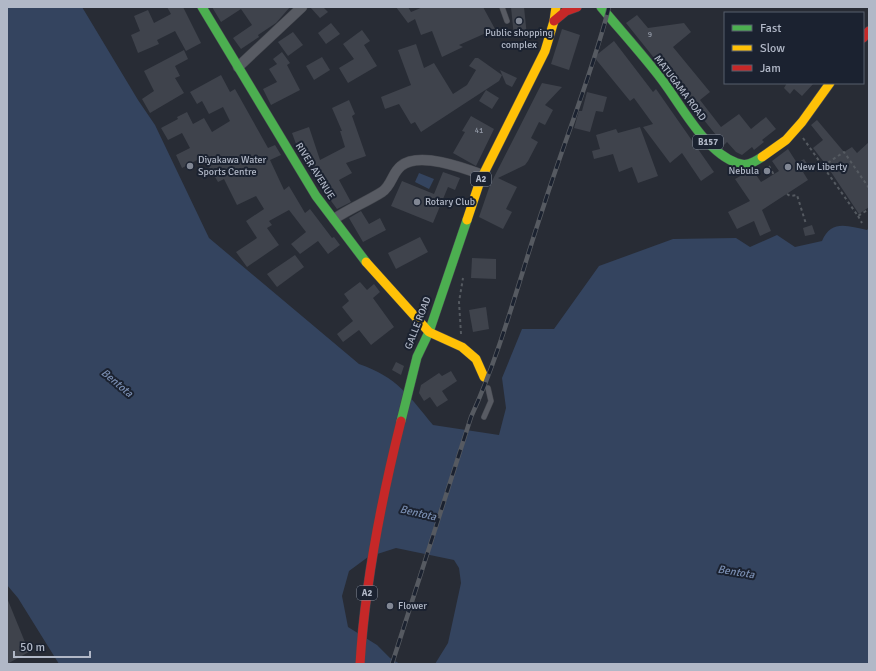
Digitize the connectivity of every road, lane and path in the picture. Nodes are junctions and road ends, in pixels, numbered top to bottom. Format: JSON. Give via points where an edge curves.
{"nodes":[{"id":1,"x":202,"y":7,"type":"edge"},
{"id":2,"x":302,"y":7,"type":"edge"},
{"id":3,"x":502,"y":7,"type":"edge"},
{"id":4,"x":556,"y":7,"type":"edge"},
{"id":5,"x":577,"y":7,"type":"edge"},
{"id":6,"x":580,"y":7,"type":"edge"},
{"id":7,"x":596,"y":9,"type":"edge"},
{"id":8,"x":507,"y":21,"type":"dead end"},
{"id":9,"x":554,"y":22,"type":"junction"},
{"id":10,"x":238,"y":67,"type":"junction"},
{"id":11,"x":829,"y":84,"type":"edge"},
{"id":12,"x":797,"y":129,"type":"junction"},
{"id":13,"x":823,"y":166,"type":"junction"},
{"id":14,"x":483,"y":175,"type":"junction"},
{"id":15,"x":869,"y":188,"type":"edge"},
{"id":16,"x":787,"y":194,"type":"dead end"},
{"id":17,"x":869,"y":210,"type":"edge"},
{"id":18,"x":858,"y":216,"type":"junction"},
{"id":19,"x":334,"y":219,"type":"junction"},
{"id":20,"x":862,"y":223,"type":"dead end"},
{"id":21,"x":806,"y":224,"type":"dead end"},
{"id":22,"x":463,"y":276,"type":"dead end"},
{"id":23,"x":429,"y":332,"type":"junction"},
{"id":24,"x":462,"y":347,"type":"junction"},
{"id":25,"x":484,"y":377,"type":"dead end"},
{"id":26,"x":488,"y":388,"type":"dead end"},
{"id":27,"x":484,"y":417,"type":"dead end"},
{"id":28,"x":360,"y":664,"type":"edge"}],
"edges":[{"from":1,"to":10,"type":"main road","name":"RIVER AVENUE"},
{"from":2,"to":10,"type":"street"},
{"from":3,"to":8,"type":"lane"},
{"from":4,"to":9,"type":"main road","name":"GALLE ROAD","number":"A2"},
{"from":5,"to":9,"type":"main road","via":[[563,13]]},
{"from":6,"to":7,"type":"main road","name":"MATUGAMA ROAD","number":"B157"},
{"from":7,"to":12,"type":"main road","name":"MATUGAMA ROAD","number":"B157","via":[[670,90],[703,136],[727,159],[740,164],[754,162],[786,140]]},
{"from":9,"to":14,"type":"main road","name":"GALLE ROAD","number":"A2","via":[[538,68]]},
{"from":10,"to":19,"type":"main road","name":"RIVER AVENUE","via":[[316,196]]},
{"from":11,"to":12,"type":"main road","name":"MATUGAMA ROAD","number":"B157"},
{"from":12,"to":13,"type":"path"},
{"from":13,"to":15,"type":"path","via":[[844,152]]},
{"from":13,"to":18,"type":"path"},
{"from":14,"to":19,"type":"street","via":[[452,164],[408,161],[397,169],[389,186],[382,192]]},
{"from":14,"to":23,"type":"main road","name":"GALLE ROAD","number":"A2"},
{"from":16,"to":21,"type":"path","via":[[797,195]]},
{"from":17,"to":18,"type":"path"},
{"from":18,"to":20,"type":"path"},
{"from":19,"to":23,"type":"main road","name":"RIVER AVENUE","via":[[367,263]]},
{"from":22,"to":24,"type":"path","via":[[459,302]]},
{"from":23,"to":24,"type":"main road"},
{"from":23,"to":28,"type":"main road","name":"GALLE ROAD","number":"A2","via":[[417,357],[393,454],[372,556]]},
{"from":24,"to":25,"type":"main road","via":[[476,359]]},
{"from":26,"to":27,"type":"lane","via":[[491,401]]}]}
